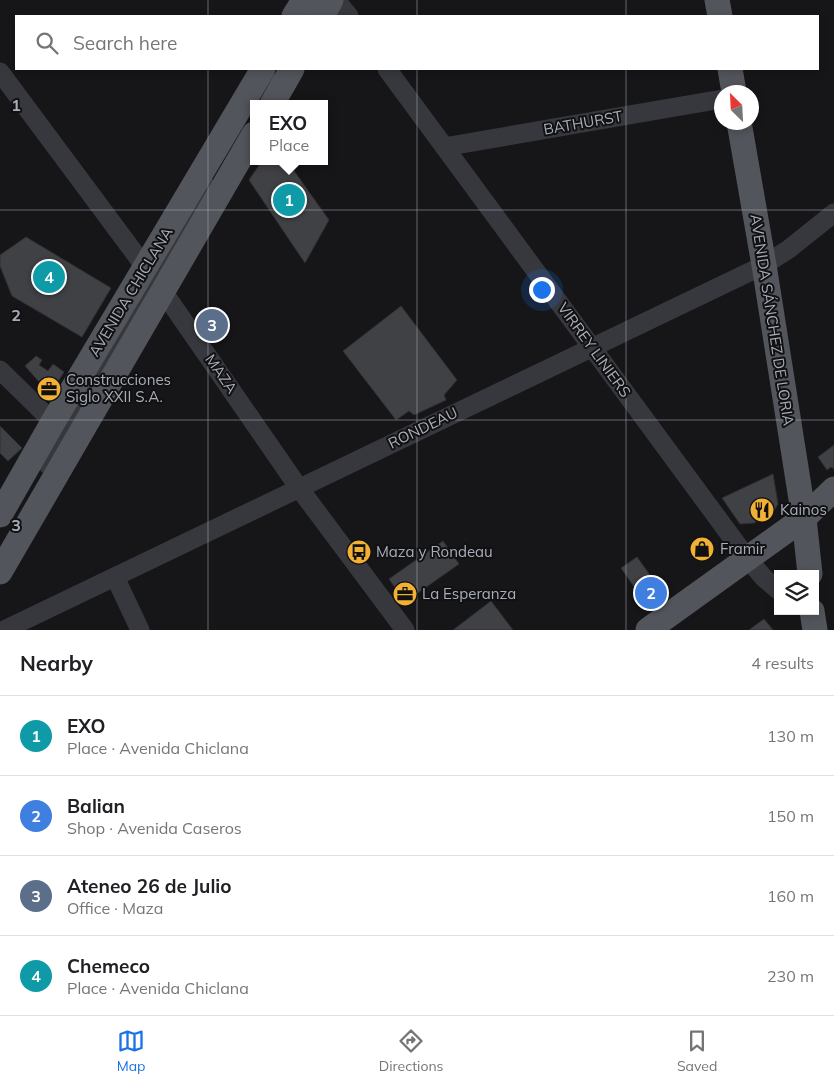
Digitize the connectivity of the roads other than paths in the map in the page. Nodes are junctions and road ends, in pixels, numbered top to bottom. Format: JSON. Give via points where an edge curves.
{"nodes":[{"id":1,"x":304,"y":0,"type":"edge"},
{"id":2,"x":316,"y":0,"type":"edge"},
{"id":3,"x":331,"y":0,"type":"edge"},
{"id":4,"x":336,"y":0,"type":"edge"},
{"id":5,"x":717,"y":0,"type":"edge"},
{"id":6,"x":295,"y":15,"type":"edge"},
{"id":7,"x":308,"y":15,"type":"edge"},
{"id":8,"x":323,"y":15,"type":"edge"},
{"id":9,"x":348,"y":15,"type":"edge"},
{"id":10,"x":720,"y":15,"type":"edge"},
{"id":11,"x":262,"y":70,"type":"edge"},
{"id":12,"x":275,"y":70,"type":"edge"},
{"id":13,"x":291,"y":70,"type":"edge"},
{"id":14,"x":388,"y":70,"type":"edge"},
{"id":15,"x":730,"y":70,"type":"edge"},
{"id":16,"x":0,"y":72,"type":"edge"},
{"id":17,"x":733,"y":85,"type":"edge"},
{"id":18,"x":258,"y":100,"type":"edge"},
{"id":19,"x":274,"y":100,"type":"edge"},
{"id":20,"x":714,"y":100,"type":"edge"},
{"id":21,"x":250,"y":114,"type":"edge"},
{"id":22,"x":740,"y":130,"type":"edge"},
{"id":23,"x":250,"y":140,"type":"edge"},
{"id":24,"x":444,"y":147,"type":"junction"},
{"id":25,"x":834,"y":213,"type":"edge"},
{"id":26,"x":764,"y":265,"type":"junction"},
{"id":27,"x":154,"y":279,"type":"junction"},
{"id":28,"x":591,"y":347,"type":"junction"},
{"id":29,"x":0,"y":370,"type":"edge"},
{"id":30,"x":53,"y":422,"type":"junction"},
{"id":31,"x":299,"y":488,"type":"junction"},
{"id":32,"x":834,"y":489,"type":"edge"},
{"id":33,"x":834,"y":506,"type":"edge"},
{"id":34,"x":0,"y":515,"type":"edge"},
{"id":35,"x":804,"y":518,"type":"junction"},
{"id":36,"x":0,"y":548,"type":"edge"},
{"id":37,"x":747,"y":558,"type":"junction"},
{"id":38,"x":810,"y":570,"type":"edge"},
{"id":39,"x":0,"y":572,"type":"edge"},
{"id":40,"x":114,"y":577,"type":"junction"},
{"id":41,"x":774,"y":587,"type":"edge"},
{"id":42,"x":4,"y":630,"type":"edge"},
{"id":43,"x":140,"y":630,"type":"edge"},
{"id":44,"x":405,"y":630,"type":"edge"},
{"id":45,"x":648,"y":630,"type":"edge"}],
"edges":[{"from":1,"to":6,"type":"main road"},
{"from":2,"to":7,"type":"street"},
{"from":3,"to":8,"type":"main road"},
{"from":4,"to":9,"type":"street"},
{"from":5,"to":10,"type":"main road"},
{"from":11,"to":27,"type":"main road","name":"AVENIDA CHICLANA"},
{"from":12,"to":18,"type":"street"},
{"from":13,"to":19,"type":"main road"},
{"from":14,"to":24,"type":"street","name":"VIRREY LINIERS"},
{"from":15,"to":17,"type":"main road"},
{"from":16,"to":27,"type":"street","name":"MAZA"},
{"from":20,"to":24,"type":"street","name":"BATHURST"},
{"from":21,"to":27,"type":"street"},
{"from":22,"to":26,"type":"main road","name":"AVENIDA SÁNCHEZ DE LORIA"},
{"from":23,"to":27,"type":"main road","name":"AVENIDA CHICLANA"},
{"from":24,"to":28,"type":"street","name":"VIRREY LINIERS"},
{"from":25,"to":26,"type":"street","name":"RONDEAU"},
{"from":26,"to":28,"type":"street","name":"RONDEAU"},
{"from":26,"to":35,"type":"main road","name":"AVENIDA SÁNCHEZ DE LORIA"},
{"from":27,"to":30,"type":"main road","name":"AVENIDA CHICLANA"},
{"from":27,"to":31,"type":"street","name":"MAZA"},
{"from":27,"to":36,"type":"street","via":[[76,410],[58,448]]},
{"from":27,"to":39,"type":"main road","name":"AVENIDA CHICLANA"},
{"from":28,"to":31,"type":"street","name":"RONDEAU"},
{"from":28,"to":37,"type":"street","name":"VIRREY LINIERS"},
{"from":29,"to":30,"type":"street"},
{"from":30,"to":34,"type":"main road","name":"AVENIDA CHICLANA"},
{"from":31,"to":40,"type":"street","name":"RONDEAU"},
{"from":31,"to":44,"type":"street","name":"MAZA"},
{"from":32,"to":35,"type":"main road"},
{"from":33,"to":35,"type":"main road"},
{"from":35,"to":37,"type":"main road"},
{"from":35,"to":38,"type":"main road","name":"AVENIDA SÁNCHEZ DE LORIA"},
{"from":37,"to":41,"type":"street","name":"VIRREY LINIERS"},
{"from":37,"to":45,"type":"main road"},
{"from":40,"to":42,"type":"street","name":"RONDEAU"},
{"from":40,"to":43,"type":"street"}]}
